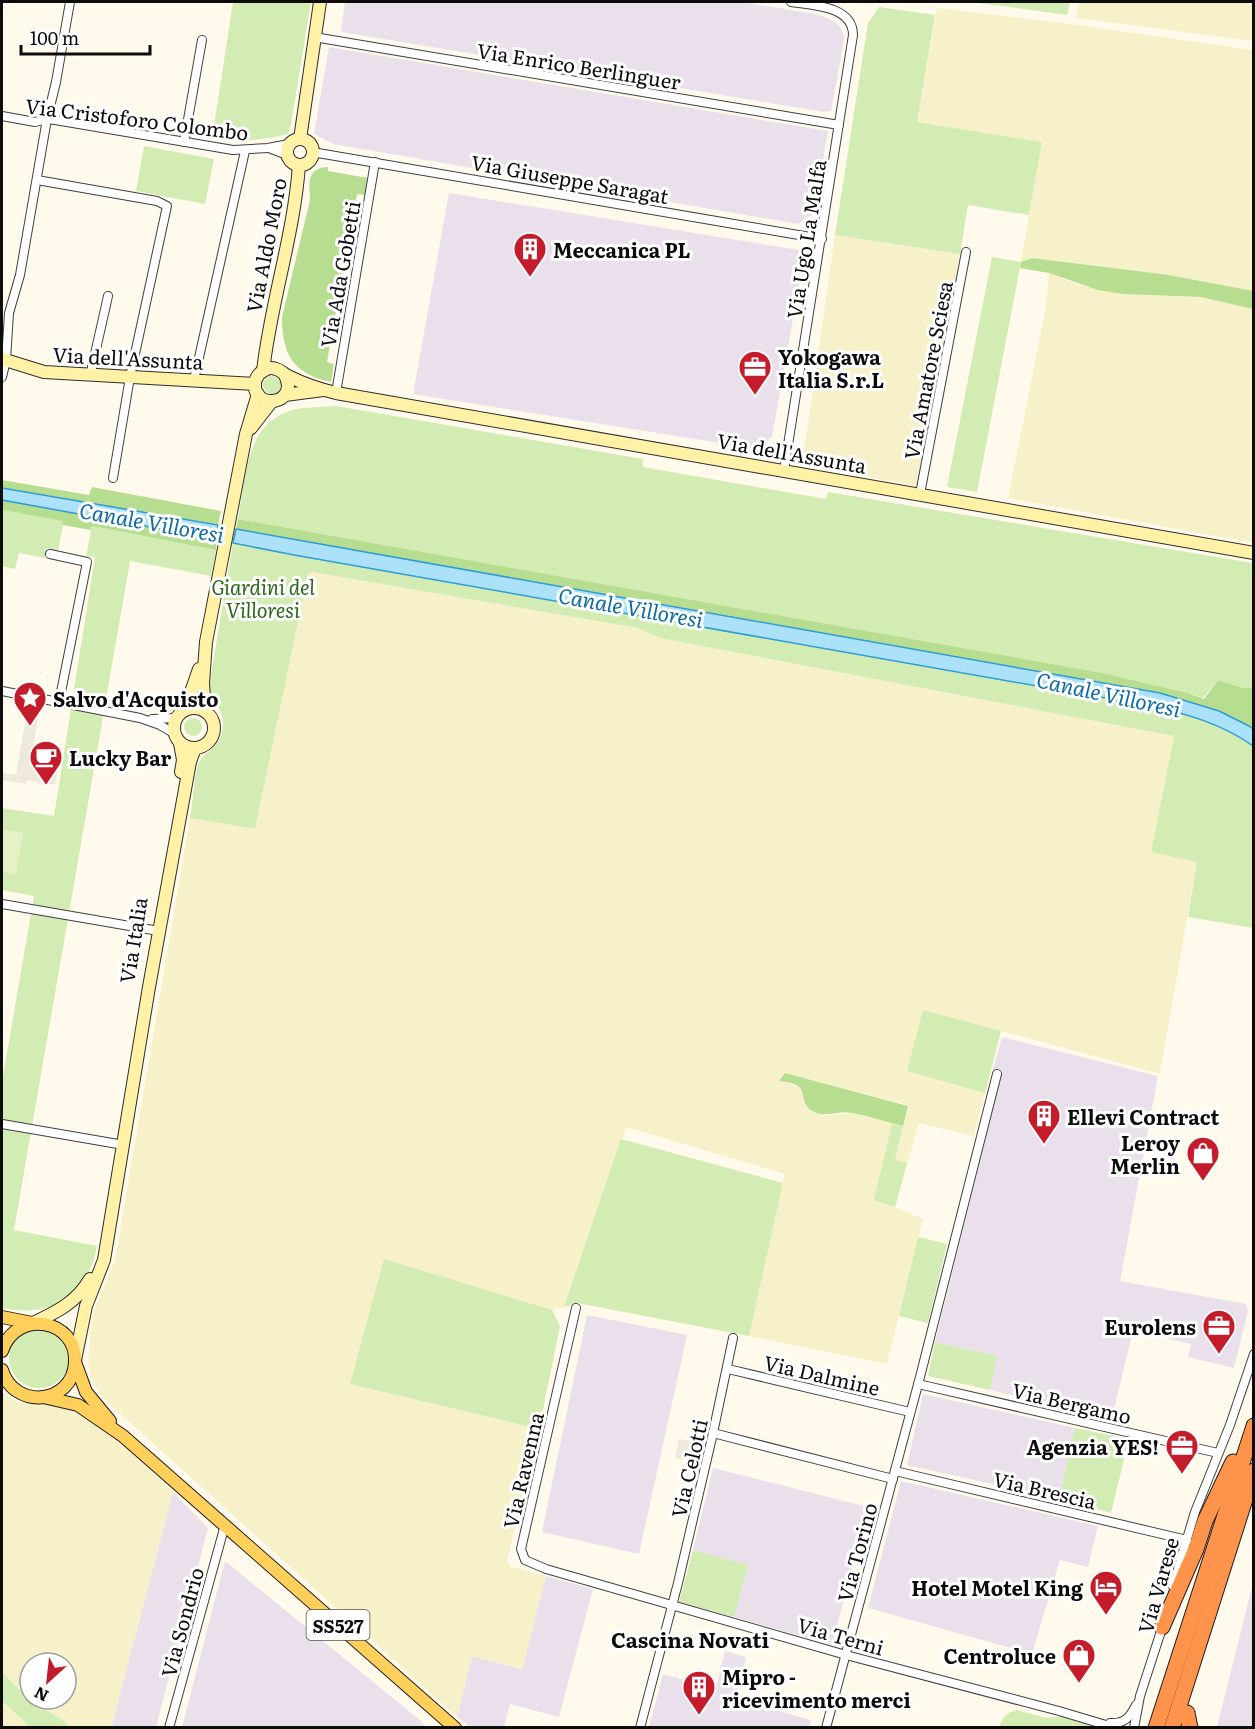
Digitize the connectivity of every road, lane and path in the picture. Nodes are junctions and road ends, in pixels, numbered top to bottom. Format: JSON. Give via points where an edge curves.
{"nodes":[{"id":1,"x":70,"y":2,"type":"edge"},
{"id":2,"x":320,"y":2,"type":"edge"},
{"id":3,"x":791,"y":2,"type":"edge"},
{"id":4,"x":314,"y":37,"type":"junction"},
{"id":5,"x":202,"y":40,"type":"dead end"},
{"id":6,"x":2,"y":116,"type":"edge"},
{"id":7,"x":47,"y":119,"type":"junction"},
{"id":8,"x":840,"y":125,"type":"junction"},
{"id":9,"x":184,"y":142,"type":"junction"},
{"id":10,"x":292,"y":146,"type":"junction"},
{"id":11,"x":245,"y":151,"type":"junction"},
{"id":12,"x":312,"y":152,"type":"junction"},
{"id":13,"x":375,"y":162,"type":"junction"},
{"id":14,"x":299,"y":165,"type":"junction"},
{"id":15,"x":37,"y":180,"type":"junction"},
{"id":16,"x":822,"y":239,"type":"junction"},
{"id":17,"x":966,"y":252,"type":"dead end"},
{"id":18,"x":108,"y":296,"type":"dead end"},
{"id":19,"x":268,"y":333,"type":"junction"},
{"id":20,"x":4,"y":359,"type":"edge"},
{"id":21,"x":263,"y":371,"type":"junction"},
{"id":22,"x":283,"y":373,"type":"junction"},
{"id":23,"x":90,"y":376,"type":"junction"},
{"id":24,"x":2,"y":377,"type":"edge"},
{"id":25,"x":130,"y":377,"type":"junction"},
{"id":26,"x":194,"y":380,"type":"junction"},
{"id":27,"x":257,"y":389,"type":"junction"},
{"id":28,"x":330,"y":391,"type":"junction"},
{"id":29,"x":285,"y":395,"type":"junction"},
{"id":30,"x":272,"y":401,"type":"junction"},
{"id":31,"x":246,"y":434,"type":"junction"},
{"id":32,"x":784,"y":470,"type":"junction"},
{"id":33,"x":113,"y":478,"type":"dead end"},
{"id":34,"x":920,"y":494,"type":"junction"},
{"id":35,"x":1254,"y":553,"type":"edge"},
{"id":36,"x":50,"y":554,"type":"dead end"},
{"id":37,"x":205,"y":650,"type":"junction"},
{"id":38,"x":2,"y":691,"type":"edge"},
{"id":39,"x":58,"y":702,"type":"junction"},
{"id":40,"x":205,"y":711,"type":"junction"},
{"id":41,"x":180,"y":714,"type":"junction"},
{"id":42,"x":140,"y":718,"type":"junction"},
{"id":43,"x":178,"y":739,"type":"junction"},
{"id":44,"x":195,"y":748,"type":"junction"},
{"id":45,"x":166,"y":897,"type":"junction"},
{"id":46,"x":2,"y":904,"type":"edge"},
{"id":47,"x":153,"y":930,"type":"junction"},
{"id":48,"x":154,"y":964,"type":"junction"},
{"id":49,"x":997,"y":1074,"type":"dead end"},
{"id":50,"x":128,"y":1110,"type":"junction"},
{"id":51,"x":2,"y":1124,"type":"edge"},
{"id":52,"x":118,"y":1144,"type":"junction"},
{"id":53,"x":117,"y":1187,"type":"junction"},
{"id":54,"x":576,"y":1308,"type":"dead end"},
{"id":55,"x":2,"y":1317,"type":"edge"},
{"id":56,"x":33,"y":1323,"type":"junction"},
{"id":57,"x":733,"y":1338,"type":"dead end"},
{"id":58,"x":2,"y":1351,"type":"edge"},
{"id":59,"x":1254,"y":1354,"type":"edge"},
{"id":60,"x":75,"y":1362,"type":"junction"},
{"id":61,"x":728,"y":1369,"type":"junction"},
{"id":62,"x":2,"y":1370,"type":"edge"},
{"id":63,"x":918,"y":1384,"type":"junction"},
{"id":64,"x":43,"y":1397,"type":"junction"},
{"id":65,"x":910,"y":1412,"type":"junction"},
{"id":66,"x":1254,"y":1412,"type":"edge"},
{"id":67,"x":1254,"y":1426,"type":"edge"},
{"id":68,"x":714,"y":1433,"type":"junction"},
{"id":69,"x":123,"y":1436,"type":"junction"},
{"id":70,"x":1218,"y":1453,"type":"junction"},
{"id":71,"x":1254,"y":1472,"type":"edge"},
{"id":72,"x":894,"y":1475,"type":"junction"},
{"id":73,"x":225,"y":1525,"type":"junction"},
{"id":74,"x":1187,"y":1540,"type":"junction"},
{"id":75,"x":672,"y":1605,"type":"junction"},
{"id":76,"x":1209,"y":1609,"type":"junction"},
{"id":77,"x":1162,"y":1627,"type":"junction"},
{"id":78,"x":846,"y":1655,"type":"junction"},
{"id":79,"x":1140,"y":1696,"type":"junction"},
{"id":80,"x":1186,"y":1723,"type":"edge"},
{"id":81,"x":1106,"y":1724,"type":"junction"},
{"id":82,"x":454,"y":1726,"type":"edge"},
{"id":83,"x":170,"y":1728,"type":"edge"},
{"id":84,"x":640,"y":1728,"type":"edge"},
{"id":85,"x":826,"y":1728,"type":"edge"},
{"id":86,"x":1116,"y":1728,"type":"edge"},
{"id":87,"x":1134,"y":1728,"type":"edge"},
{"id":88,"x":1156,"y":1728,"type":"edge"},
{"id":89,"x":1172,"y":1728,"type":"edge"}],
"edges":[{"from":1,"to":7,"type":"street"},
{"from":2,"to":4,"type":"street"},
{"from":3,"to":8,"type":"street","name":"Via Ugo La Malfa","via":[[825,7],[844,15],[853,28]]},
{"from":4,"to":8,"type":"street","name":"Via Enrico Berlinguer"},
{"from":4,"to":10,"type":"street"},
{"from":5,"to":9,"type":"street"},
{"from":6,"to":7,"type":"street","name":"Via Cristoforo Colombo","via":[[35,122]]},
{"from":7,"to":9,"type":"street","name":"Via Cristoforo Colombo"},
{"from":7,"to":15,"type":"street"},
{"from":8,"to":16,"type":"street","name":"Via Ugo La Malfa"},
{"from":9,"to":11,"type":"street","name":"Via Cristoforo Colombo"},
{"from":10,"to":11,"type":"street","name":"Via Cristoforo Colombo"},
{"from":10,"to":12,"type":"street","via":[[310,144]]},
{"from":10,"to":14,"type":"street","via":[[291,162]]},
{"from":11,"to":26,"type":"street"},
{"from":12,"to":13,"type":"street","name":"Via Giuseppe Saragat"},
{"from":12,"to":14,"type":"street","via":[[310,160]]},
{"from":13,"to":16,"type":"street","name":"Via Giuseppe Saragat"},
{"from":13,"to":28,"type":"street","name":"Via Ada Gobetti"},
{"from":14,"to":19,"type":"street","name":"Via Aldo Moro","via":[[295,206]]},
{"from":15,"to":20,"type":"street","via":[[9,313]]},
{"from":15,"to":25,"type":"street","via":[[167,206]]},
{"from":16,"to":32,"type":"street","name":"Via Ugo La Malfa"},
{"from":17,"to":34,"type":"street","name":"Via Amatore Sciesa"},
{"from":18,"to":23,"type":"street"},
{"from":19,"to":21,"type":"street","name":"Via Aldo Moro"},
{"from":19,"to":22,"type":"street","name":"Via Aldo Moro","via":[[272,354]]},
{"from":20,"to":23,"type":"street","name":"Via dell'Assunta","via":[[44,372]]},
{"from":20,"to":24,"type":"street"},
{"from":21,"to":22,"type":"street","via":[[275,368]]},
{"from":21,"to":27,"type":"street"},
{"from":22,"to":28,"type":"street","name":"Via dell'Assunta"},
{"from":22,"to":29,"type":"street","via":[[288,385]]},
{"from":23,"to":25,"type":"street","name":"Via dell'Assunta"},
{"from":25,"to":26,"type":"street","name":"Via dell'Assunta"},
{"from":25,"to":33,"type":"street"},
{"from":26,"to":27,"type":"street","name":"Via dell'Assunta"},
{"from":27,"to":30,"type":"street","via":[[262,398]]},
{"from":27,"to":31,"type":"street"},
{"from":28,"to":29,"type":"street","name":"Via dell'Assunta"},
{"from":28,"to":32,"type":"street","name":"Via dell'Assunta"},
{"from":29,"to":30,"type":"street"},
{"from":30,"to":31,"type":"street"},
{"from":31,"to":37,"type":"street"},
{"from":32,"to":34,"type":"street","name":"Via dell'Assunta"},
{"from":34,"to":35,"type":"street","name":"Via dell'Assunta"},
{"from":36,"to":39,"type":"street","via":[[87,562]]},
{"from":37,"to":40,"type":"street"},
{"from":37,"to":41,"type":"street"},
{"from":38,"to":39,"type":"street"},
{"from":39,"to":42,"type":"street"},
{"from":40,"to":41,"type":"street","via":[[197,708]]},
{"from":40,"to":44,"type":"street","via":[[214,730],[209,740]]},
{"from":41,"to":42,"type":"street"},
{"from":41,"to":43,"type":"street","via":[[174,726]]},
{"from":42,"to":43,"type":"street","via":[[160,725]]},
{"from":43,"to":44,"type":"street"},
{"from":43,"to":47,"type":"street","name":"Via Italia","via":[[183,760]]},
{"from":44,"to":45,"type":"street","name":"Via Italia"},
{"from":45,"to":47,"type":"street"},
{"from":45,"to":48,"type":"street","name":"Via Italia"},
{"from":46,"to":47,"type":"street"},
{"from":47,"to":48,"type":"street"},
{"from":47,"to":52,"type":"street","name":"Via Italia"},
{"from":48,"to":50,"type":"street","name":"Via Italia"},
{"from":49,"to":63,"type":"street","name":"Via Torino"},
{"from":50,"to":52,"type":"street","name":"Via Italia"},
{"from":50,"to":53,"type":"street","name":"Via Italia"},
{"from":51,"to":52,"type":"street"},
{"from":52,"to":53,"type":"street","name":"Via Italia"},
{"from":52,"to":56,"type":"street","name":"Via Italia","via":[[90,1281],[68,1305]]},
{"from":53,"to":60,"type":"street","name":"Via Italia","via":[[104,1260],[86,1306]]},
{"from":54,"to":75,"type":"street","name":"Via Ravenna","via":[[521,1549],[530,1563]]},
{"from":55,"to":56,"type":"main road"},
{"from":56,"to":58,"type":"main road","via":[[14,1331]]},
{"from":56,"to":60,"type":"main road","via":[[50,1325],[63,1333]]},
{"from":57,"to":61,"type":"street","name":"Via Celotti"},
{"from":59,"to":70,"type":"street","name":"Via Varese"},
{"from":60,"to":64,"type":"main road","via":[[65,1386]]},
{"from":60,"to":69,"type":"main road","via":[[86,1392]]},
{"from":61,"to":65,"type":"street","name":"Via Dalmine"},
{"from":61,"to":68,"type":"street","name":"Via Celotti"},
{"from":62,"to":64,"type":"main road","via":[[6,1381],[17,1391],[29,1397]]},
{"from":63,"to":65,"type":"street","name":"Via Torino"},
{"from":63,"to":70,"type":"street","name":"Via Bergamo"},
{"from":64,"to":69,"type":"main road","via":[[78,1405]]},
{"from":65,"to":72,"type":"street","name":"Via Torino"},
{"from":66,"to":77,"type":"highway"},
{"from":67,"to":88,"type":"highway"},
{"from":68,"to":72,"type":"street","name":"Via Brescia"},
{"from":68,"to":75,"type":"street","name":"Via Celotti"},
{"from":69,"to":73,"type":"main road"},
{"from":70,"to":74,"type":"street","name":"Via Varese"},
{"from":71,"to":76,"type":"highway"},
{"from":72,"to":74,"type":"street","name":"Via Brescia"},
{"from":72,"to":78,"type":"street","name":"Via Torino"},
{"from":73,"to":82,"type":"main road","number":"SS527"},
{"from":73,"to":83,"type":"street","name":"Via Sondrio"},
{"from":74,"to":77,"type":"street","name":"Via Varese"},
{"from":75,"to":78,"type":"street","name":"Via Terni"},
{"from":75,"to":84,"type":"street","name":"Via Celotti"},
{"from":76,"to":80,"type":"highway","via":[[1215,1619]]},
{"from":76,"to":89,"type":"highway"},
{"from":77,"to":79,"type":"street","name":"Via Varese"},
{"from":78,"to":81,"type":"street","name":"Via Terni"},
{"from":78,"to":85,"type":"street","name":"Via Torino"},
{"from":79,"to":81,"type":"street","via":[[1126,1720]]},
{"from":79,"to":87,"type":"street","name":"Via Varese"},
{"from":81,"to":86,"type":"street","name":"Via Terni"}]}
